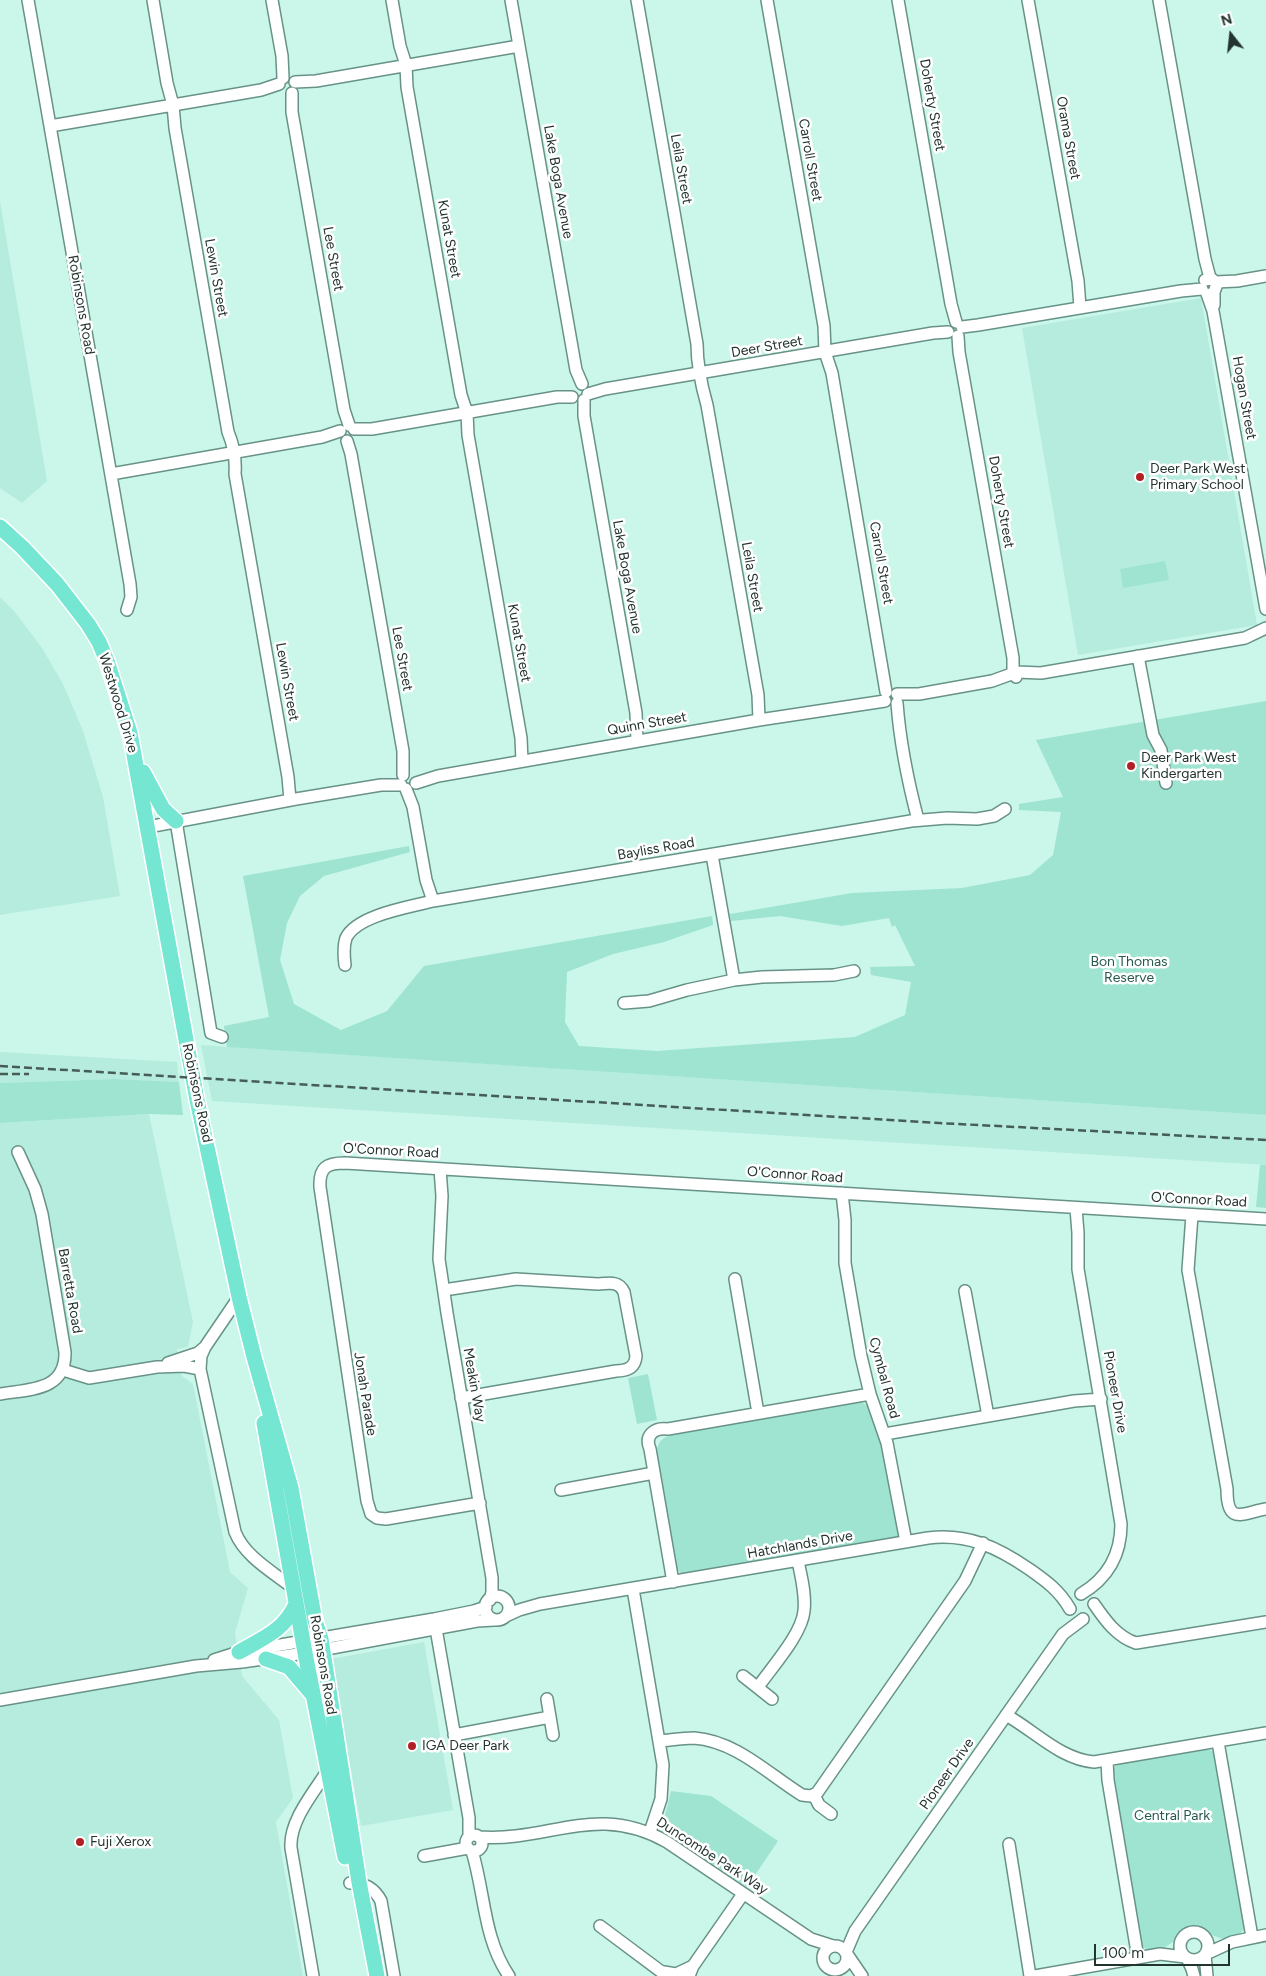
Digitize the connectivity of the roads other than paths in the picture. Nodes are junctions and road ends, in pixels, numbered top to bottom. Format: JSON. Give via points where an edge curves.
{"nodes":[{"id":1,"x":28,"y":0,"type":"edge"},
{"id":2,"x":153,"y":0,"type":"edge"},
{"id":3,"x":272,"y":0,"type":"edge"},
{"id":4,"x":392,"y":0,"type":"edge"},
{"id":5,"x":511,"y":0,"type":"edge"},
{"id":6,"x":637,"y":0,"type":"edge"},
{"id":7,"x":767,"y":0,"type":"edge"},
{"id":8,"x":898,"y":0,"type":"edge"},
{"id":9,"x":1028,"y":0,"type":"edge"},
{"id":10,"x":1159,"y":0,"type":"edge"},
{"id":11,"x":519,"y":46,"type":"junction"},
{"id":12,"x":403,"y":66,"type":"junction"},
{"id":13,"x":287,"y":86,"type":"junction"},
{"id":14,"x":171,"y":105,"type":"junction"},
{"id":15,"x":50,"y":126,"type":"junction"},
{"id":16,"x":1266,"y":276,"type":"edge"},
{"id":17,"x":1209,"y":286,"type":"junction"},
{"id":18,"x":1082,"y":306,"type":"junction"},
{"id":19,"x":955,"y":329,"type":"junction"},
{"id":20,"x":829,"y":351,"type":"junction"},
{"id":21,"x":702,"y":373,"type":"junction"},
{"id":22,"x":580,"y":393,"type":"junction"},
{"id":23,"x":464,"y":414,"type":"junction"},
{"id":24,"x":348,"y":433,"type":"junction"},
{"id":25,"x":231,"y":453,"type":"junction"},
{"id":26,"x":111,"y":474,"type":"junction"},
{"id":27,"x":0,"y":527,"type":"edge"},
{"id":28,"x":1266,"y":609,"type":"edge"},
{"id":29,"x":127,"y":610,"type":"dead end"},
{"id":30,"x":1266,"y":627,"type":"edge"},
{"id":31,"x":1266,"y":634,"type":"edge"},
{"id":32,"x":1245,"y":638,"type":"junction"},
{"id":33,"x":1138,"y":656,"type":"junction"},
{"id":34,"x":1015,"y":674,"type":"junction"},
{"id":35,"x":891,"y":698,"type":"junction"},
{"id":36,"x":762,"y":719,"type":"junction"},
{"id":37,"x":641,"y":741,"type":"junction"},
{"id":38,"x":132,"y":743,"type":"junction"},
{"id":39,"x":525,"y":761,"type":"junction"},
{"id":40,"x":409,"y":781,"type":"junction"},
{"id":41,"x":1166,"y":783,"type":"dead end"},
{"id":42,"x":293,"y":800,"type":"junction"},
{"id":43,"x":1005,"y":809,"type":"dead end"},
{"id":44,"x":915,"y":820,"type":"junction"},
{"id":45,"x":176,"y":821,"type":"junction"},
{"id":46,"x":148,"y":827,"type":"junction"},
{"id":47,"x":712,"y":855,"type":"junction"},
{"id":48,"x":430,"y":902,"type":"junction"},
{"id":49,"x":345,"y":965,"type":"dead end"},
{"id":50,"x":854,"y":971,"type":"dead end"},
{"id":51,"x":734,"y":980,"type":"junction"},
{"id":52,"x":624,"y":1003,"type":"dead end"},
{"id":53,"x":222,"y":1037,"type":"dead end"},
{"id":54,"x":18,"y":1152,"type":"dead end"},
{"id":55,"x":324,"y":1168,"type":"joint"},
{"id":56,"x":444,"y":1169,"type":"junction"},
{"id":57,"x":847,"y":1193,"type":"junction"},
{"id":58,"x":1080,"y":1208,"type":"junction"},
{"id":59,"x":1192,"y":1215,"type":"junction"},
{"id":60,"x":1266,"y":1219,"type":"edge"},
{"id":61,"x":735,"y":1279,"type":"dead end"},
{"id":62,"x":444,"y":1290,"type":"junction"},
{"id":63,"x":965,"y":1292,"type":"dead end"},
{"id":64,"x":239,"y":1297,"type":"junction"},
{"id":65,"x":205,"y":1348,"type":"junction"},
{"id":66,"x":254,"y":1357,"type":"junction"},
{"id":67,"x":157,"y":1367,"type":"junction"},
{"id":68,"x":200,"y":1369,"type":"junction"},
{"id":69,"x":63,"y":1370,"type":"junction"},
{"id":70,"x":0,"y":1394,"type":"edge"},
{"id":71,"x":870,"y":1394,"type":"junction"},
{"id":72,"x":1100,"y":1396,"type":"junction"},
{"id":73,"x":461,"y":1398,"type":"junction"},
{"id":74,"x":758,"y":1413,"type":"junction"},
{"id":75,"x":988,"y":1416,"type":"junction"},
{"id":76,"x":885,"y":1434,"type":"junction"},
{"id":77,"x":654,"y":1473,"type":"junction"},
{"id":78,"x":561,"y":1490,"type":"dead end"},
{"id":79,"x":480,"y":1503,"type":"junction"},
{"id":80,"x":1262,"y":1510,"type":"edge"},
{"id":81,"x":906,"y":1542,"type":"junction"},
{"id":82,"x":980,"y":1542,"type":"junction"},
{"id":83,"x":798,"y":1560,"type":"junction"},
{"id":84,"x":492,"y":1578,"type":"junction"},
{"id":85,"x":1100,"y":1581,"type":"junction"},
{"id":86,"x":673,"y":1582,"type":"junction"},
{"id":87,"x":1054,"y":1587,"type":"junction"},
{"id":88,"x":293,"y":1588,"type":"junction"},
{"id":89,"x":633,"y":1589,"type":"junction"},
{"id":90,"x":1080,"y":1594,"type":"junction"},
{"id":91,"x":505,"y":1600,"type":"junction"},
{"id":92,"x":1094,"y":1602,"type":"junction"},
{"id":93,"x":488,"y":1603,"type":"junction"},
{"id":94,"x":296,"y":1604,"type":"junction"},
{"id":95,"x":540,"y":1604,"type":"junction"},
{"id":96,"x":1070,"y":1610,"type":"junction"},
{"id":97,"x":506,"y":1616,"type":"junction"},
{"id":98,"x":1084,"y":1619,"type":"junction"},
{"id":99,"x":494,"y":1620,"type":"junction"},
{"id":100,"x":1266,"y":1622,"type":"edge"},
{"id":101,"x":435,"y":1624,"type":"junction"},
{"id":102,"x":1112,"y":1627,"type":"junction"},
{"id":103,"x":1063,"y":1634,"type":"junction"},
{"id":104,"x":321,"y":1644,"type":"junction"},
{"id":105,"x":304,"y":1647,"type":"junction"},
{"id":106,"x":238,"y":1652,"type":"junction"},
{"id":107,"x":266,"y":1658,"type":"junction"},
{"id":108,"x":196,"y":1666,"type":"junction"},
{"id":109,"x":743,"y":1676,"type":"dead end"},
{"id":110,"x":758,"y":1686,"type":"junction"},
{"id":111,"x":313,"y":1695,"type":"junction"},
{"id":112,"x":772,"y":1698,"type":"dead end"},
{"id":113,"x":547,"y":1699,"type":"dead end"},
{"id":114,"x":0,"y":1700,"type":"edge"},
{"id":115,"x":1008,"y":1713,"type":"junction"},
{"id":116,"x":550,"y":1717,"type":"junction"},
{"id":117,"x":1266,"y":1733,"type":"edge"},
{"id":118,"x":454,"y":1735,"type":"junction"},
{"id":119,"x":553,"y":1735,"type":"dead end"},
{"id":120,"x":660,"y":1741,"type":"junction"},
{"id":121,"x":1218,"y":1742,"type":"junction"},
{"id":122,"x":1104,"y":1761,"type":"junction"},
{"id":123,"x":328,"y":1770,"type":"junction"},
{"id":124,"x":814,"y":1795,"type":"junction"},
{"id":125,"x":831,"y":1814,"type":"dead end"},
{"id":126,"x":650,"y":1832,"type":"junction"},
{"id":127,"x":474,"y":1843,"type":"junction"},
{"id":128,"x":1009,"y":1844,"type":"dead end"},
{"id":129,"x":424,"y":1856,"type":"dead end"},
{"id":130,"x":355,"y":1882,"type":"junction"},
{"id":131,"x":743,"y":1894,"type":"junction"},
{"id":132,"x":600,"y":1926,"type":"dead end"},
{"id":133,"x":855,"y":1931,"type":"junction"},
{"id":134,"x":1266,"y":1935,"type":"edge"},
{"id":135,"x":1252,"y":1937,"type":"junction"},
{"id":136,"x":811,"y":1939,"type":"junction"},
{"id":137,"x":1206,"y":1939,"type":"junction"},
{"id":138,"x":1181,"y":1940,"type":"junction"},
{"id":139,"x":1232,"y":1942,"type":"junction"},
{"id":140,"x":834,"y":1946,"type":"junction"},
{"id":141,"x":847,"y":1953,"type":"junction"},
{"id":142,"x":1160,"y":1954,"type":"junction"},
{"id":143,"x":1205,"y":1954,"type":"junction"},
{"id":144,"x":1138,"y":1958,"type":"junction"},
{"id":145,"x":1186,"y":1958,"type":"junction"},
{"id":146,"x":823,"y":1961,"type":"junction"},
{"id":147,"x":691,"y":1971,"type":"edge"},
{"id":148,"x":834,"y":1972,"type":"edge"},
{"id":149,"x":1078,"y":1972,"type":"edge"},
{"id":150,"x":665,"y":1974,"type":"edge"},
{"id":151,"x":313,"y":1976,"type":"edge"},
{"id":152,"x":368,"y":1976,"type":"edge"},
{"id":153,"x":377,"y":1976,"type":"edge"},
{"id":154,"x":394,"y":1976,"type":"edge"},
{"id":155,"x":509,"y":1976,"type":"edge"},
{"id":156,"x":819,"y":1976,"type":"edge"},
{"id":157,"x":860,"y":1976,"type":"edge"},
{"id":158,"x":1030,"y":1976,"type":"edge"},
{"id":159,"x":1036,"y":1976,"type":"edge"},
{"id":160,"x":1194,"y":1976,"type":"edge"},
{"id":161,"x":1207,"y":1976,"type":"edge"}],
"edges":[{"from":1,"to":15,"type":"street","name":"Robinsons Road"},
{"from":2,"to":14,"type":"street","name":"Lewin Street"},
{"from":3,"to":13,"type":"street","name":"Lee Street"},
{"from":4,"to":12,"type":"street","name":"Kunat Street"},
{"from":5,"to":11,"type":"street","name":"Lake Boga Avenue"},
{"from":6,"to":21,"type":"street","name":"Leila Street"},
{"from":7,"to":20,"type":"street","name":"Carroll Street"},
{"from":8,"to":19,"type":"street","name":"Doherty Street"},
{"from":9,"to":18,"type":"street","name":"Orama Street"},
{"from":10,"to":17,"type":"street","name":"Hogan Street"},
{"from":11,"to":12,"type":"street"},
{"from":11,"to":22,"type":"street","name":"Lake Boga Avenue"},
{"from":12,"to":13,"type":"street"},
{"from":12,"to":23,"type":"street","name":"Kunat Street"},
{"from":13,"to":14,"type":"street"},
{"from":13,"to":24,"type":"street","name":"Lee Street"},
{"from":14,"to":15,"type":"street"},
{"from":14,"to":25,"type":"street","name":"Lewin Street"},
{"from":15,"to":26,"type":"street","name":"Robinsons Road"},
{"from":16,"to":17,"type":"street","name":"Deer Street"},
{"from":17,"to":18,"type":"street","name":"Deer Street"},
{"from":17,"to":28,"type":"street","name":"Hogan Street"},
{"from":18,"to":19,"type":"street","name":"Deer Street"},
{"from":19,"to":20,"type":"street","name":"Deer Street"},
{"from":19,"to":34,"type":"street","name":"Doherty Street"},
{"from":20,"to":21,"type":"street","name":"Deer Street"},
{"from":20,"to":35,"type":"street","name":"Carroll Street"},
{"from":21,"to":22,"type":"street","name":"Deer Street"},
{"from":21,"to":36,"type":"street","name":"Leila Street"},
{"from":22,"to":23,"type":"street","name":"Deer Street"},
{"from":22,"to":37,"type":"street","name":"Lake Boga Avenue"},
{"from":23,"to":24,"type":"street","name":"Deer Street"},
{"from":23,"to":39,"type":"street","name":"Kunat Street"},
{"from":24,"to":25,"type":"street","name":"Deer Street"},
{"from":24,"to":40,"type":"street","name":"Lee Street"},
{"from":25,"to":26,"type":"street","name":"Deer Street"},
{"from":25,"to":42,"type":"street","name":"Lewin Street","via":[[236,462],[235,474]]},
{"from":26,"to":29,"type":"street","name":"Robinsons Road","via":[[130,584]]},
{"from":27,"to":38,"type":"main road","name":"Westwood Drive","via":[[57,584],[95,636],[107,662]]},
{"from":28,"to":30,"type":"street","name":"Hogan Street"},
{"from":30,"to":32,"type":"street","name":"Quinn Street"},
{"from":31,"to":32,"type":"street","name":"Quinn Street","via":[[1254,639]]},
{"from":32,"to":33,"type":"street","name":"Quinn Street"},
{"from":33,"to":34,"type":"street","name":"Quinn Street","via":[[1032,676]]},
{"from":33,"to":41,"type":"street"},
{"from":34,"to":35,"type":"street","name":"Quinn Street","via":[[1000,682]]},
{"from":35,"to":36,"type":"street","name":"Quinn Street"},
{"from":35,"to":44,"type":"street","name":"Carroll Street"},
{"from":36,"to":37,"type":"street","name":"Quinn Street"},
{"from":37,"to":39,"type":"street","name":"Quinn Street"},
{"from":38,"to":45,"type":"main road","via":[[156,799]]},
{"from":38,"to":46,"type":"main road","name":"Westwood Drive"},
{"from":39,"to":40,"type":"street","name":"Quinn Street"},
{"from":40,"to":42,"type":"street","name":"Quinn Street"},
{"from":40,"to":48,"type":"street","name":"Lee Street"},
{"from":42,"to":45,"type":"street","name":"Quinn Street"},
{"from":43,"to":44,"type":"street","name":"Bayliss Road","via":[[994,816],[977,819]]},
{"from":44,"to":47,"type":"street","name":"Bayliss Road"},
{"from":45,"to":46,"type":"street","name":"Quinn Street"},
{"from":45,"to":53,"type":"street","name":"Robinsons Road","via":[[211,1033]]},
{"from":46,"to":64,"type":"main road","name":"Robinsons Road","via":[[197,1100]]},
{"from":47,"to":48,"type":"street","name":"Bayliss Road"},
{"from":47,"to":51,"type":"street"},
{"from":48,"to":49,"type":"street","name":"Bayliss Road","via":[[369,919],[356,926],[346,938]]},
{"from":50,"to":51,"type":"street"},
{"from":51,"to":52,"type":"street","via":[[649,1001]]},
{"from":54,"to":69,"type":"street","name":"Barretta Road","via":[[42,1214],[65,1352]]},
{"from":55,"to":56,"type":"street","name":"O'Connor Road","via":[[339,1163]]},
{"from":55,"to":79,"type":"street","name":"Jonah Parade","via":[[320,1174],[320,1187],[369,1510],[377,1518],[386,1519]]},
{"from":56,"to":57,"type":"street","name":"O'Connor Road"},
{"from":56,"to":62,"type":"street","name":"Meakin Way","via":[[439,1252]]},
{"from":57,"to":58,"type":"street","name":"O'Connor Road"},
{"from":57,"to":71,"type":"street","name":"Cymbal Road","via":[[845,1263]]},
{"from":58,"to":59,"type":"street","name":"O'Connor Road"},
{"from":58,"to":72,"type":"street","name":"Pioneer Drive","via":[[1078,1269]]},
{"from":59,"to":60,"type":"street","name":"O'Connor Road"},
{"from":59,"to":80,"type":"street","via":[[1188,1270],[1227,1489],[1238,1506]]},
{"from":61,"to":74,"type":"street"},
{"from":62,"to":73,"type":"street","name":"Meakin Way"},
{"from":62,"to":73,"type":"street","via":[[516,1279],[598,1284],[616,1290],[624,1298],[633,1348],[629,1362],[616,1371]]},
{"from":63,"to":75,"type":"street"},
{"from":64,"to":65,"type":"street"},
{"from":64,"to":66,"type":"main road","name":"Robinsons Road"},
{"from":65,"to":67,"type":"street"},
{"from":65,"to":68,"type":"street"},
{"from":66,"to":88,"type":"main road","name":"Robinsons Road"},
{"from":66,"to":104,"type":"main road","name":"Robinsons Road","via":[[291,1488]]},
{"from":67,"to":68,"type":"street"},
{"from":67,"to":69,"type":"street","via":[[89,1378]]},
{"from":68,"to":88,"type":"street","via":[[239,1542]]},
{"from":69,"to":70,"type":"street","via":[[51,1383]]},
{"from":71,"to":74,"type":"street"},
{"from":71,"to":76,"type":"street","name":"Cymbal Road"},
{"from":72,"to":75,"type":"street"},
{"from":72,"to":85,"type":"street","name":"Pioneer Drive","via":[[1121,1524],[1117,1552]]},
{"from":73,"to":79,"type":"street","name":"Meakin Way"},
{"from":74,"to":77,"type":"street","via":[[668,1429],[650,1449]]},
{"from":75,"to":76,"type":"street"},
{"from":76,"to":81,"type":"street","name":"Cymbal Road"},
{"from":77,"to":78,"type":"street"},
{"from":77,"to":86,"type":"street"},
{"from":79,"to":84,"type":"street","name":"Meakin Way"},
{"from":81,"to":82,"type":"street","name":"Hatchlands Drive","via":[[940,1536]]},
{"from":81,"to":83,"type":"street","name":"Hatchlands Drive"},
{"from":82,"to":87,"type":"street","name":"Hatchlands Drive","via":[[1004,1553]]},
{"from":82,"to":124,"type":"street","via":[[957,1593],[820,1791]]},
{"from":83,"to":86,"type":"street","name":"Hatchlands Drive"},
{"from":83,"to":110,"type":"street","via":[[804,1598],[799,1628]]},
{"from":84,"to":91,"type":"street","name":"Meakin Way"},
{"from":84,"to":93,"type":"street","name":"Meakin Way"},
{"from":85,"to":90,"type":"street","name":"Pioneer Drive"},
{"from":85,"to":92,"type":"street","name":"Pioneer Drive"},
{"from":86,"to":89,"type":"street","name":"Hatchlands Drive"},
{"from":87,"to":90,"type":"street","name":"Hatchlands Drive"},
{"from":87,"to":96,"type":"street","name":"Hatchlands Drive"},
{"from":88,"to":94,"type":"main road","name":"Robinsons Road"},
{"from":89,"to":95,"type":"street","name":"Hatchlands Drive"},
{"from":89,"to":120,"type":"street"},
{"from":90,"to":92,"type":"street","via":[[1087,1595]]},
{"from":90,"to":96,"type":"street","via":[[1070,1602]]},
{"from":91,"to":93,"type":"street","via":[[496,1597]]},
{"from":91,"to":95,"type":"street","name":"Hatchlands Drive"},
{"from":91,"to":97,"type":"street","via":[[509,1609]]},
{"from":92,"to":98,"type":"street","via":[[1094,1611]]},
{"from":92,"to":102,"type":"street"},
{"from":93,"to":99,"type":"street","via":[[487,1613]]},
{"from":93,"to":101,"type":"street"},
{"from":94,"to":105,"type":"main road","name":"Robinsons Road"},
{"from":94,"to":106,"type":"main road","via":[[282,1626]]},
{"from":95,"to":97,"type":"street","name":"Hatchlands Drive"},
{"from":96,"to":98,"type":"street","via":[[1077,1618]]},
{"from":96,"to":103,"type":"street","name":"Pioneer Drive"},
{"from":97,"to":99,"type":"street"},
{"from":98,"to":102,"type":"street"},
{"from":98,"to":103,"type":"street","name":"Pioneer Drive"},
{"from":99,"to":101,"type":"street"},
{"from":100,"to":102,"type":"street","via":[[1145,1642],[1129,1640]]},
{"from":101,"to":104,"type":"street"},
{"from":101,"to":118,"type":"street"},
{"from":103,"to":115,"type":"street","name":"Pioneer Drive"},
{"from":104,"to":105,"type":"street"},
{"from":104,"to":130,"type":"main road","name":"Robinsons Road"},
{"from":105,"to":106,"type":"street"},
{"from":105,"to":107,"type":"street"},
{"from":105,"to":111,"type":"main road","name":"Robinsons Road"},
{"from":106,"to":108,"type":"street"},
{"from":107,"to":108,"type":"street"},
{"from":107,"to":111,"type":"main road","via":[[289,1667]]},
{"from":108,"to":114,"type":"street"},
{"from":109,"to":110,"type":"street"},
{"from":110,"to":112,"type":"street"},
{"from":111,"to":123,"type":"main road","name":"Robinsons Road"},
{"from":113,"to":116,"type":"street"},
{"from":115,"to":122,"type":"street","via":[[1065,1754],[1080,1761]]},
{"from":115,"to":133,"type":"street","name":"Pioneer Drive"},
{"from":116,"to":118,"type":"street"},
{"from":116,"to":119,"type":"street"},
{"from":117,"to":121,"type":"street"},
{"from":118,"to":127,"type":"street"},
{"from":120,"to":124,"type":"street","via":[[694,1738],[712,1741],[733,1749],[802,1795]]},
{"from":120,"to":126,"type":"street","via":[[664,1780]]},
{"from":121,"to":122,"type":"street"},
{"from":121,"to":135,"type":"street"},
{"from":122,"to":144,"type":"street"},
{"from":123,"to":130,"type":"main road","name":"Robinsons Road"},
{"from":123,"to":151,"type":"street","via":[[297,1820],[291,1836]]},
{"from":124,"to":125,"type":"street","via":[[819,1805]]},
{"from":126,"to":127,"type":"street","name":"Duncombe Park Way","via":[[622,1825],[590,1823]]},
{"from":126,"to":131,"type":"street","name":"Duncombe Park Way"},
{"from":127,"to":129,"type":"street","name":"Duncombe Park Way"},
{"from":127,"to":155,"type":"street","via":[[489,1932]]},
{"from":128,"to":158,"type":"street"},
{"from":130,"to":152,"type":"main road","name":"Robinsons Road"},
{"from":130,"to":153,"type":"main road","name":"Robinsons Road"},
{"from":130,"to":154,"type":"street","via":[[375,1893],[381,1901]]},
{"from":131,"to":136,"type":"street","name":"Duncombe Park Way"},
{"from":131,"to":147,"type":"street"},
{"from":132,"to":150,"type":"street"},
{"from":133,"to":140,"type":"street","name":"Pioneer Drive"},
{"from":133,"to":141,"type":"street","name":"Pioneer Drive"},
{"from":134,"to":135,"type":"street"},
{"from":135,"to":139,"type":"street"},
{"from":136,"to":140,"type":"street","name":"Duncombe Park Way"},
{"from":136,"to":146,"type":"street","name":"Duncombe Park Way"},
{"from":137,"to":138,"type":"street","via":[[1191,1933]]},
{"from":137,"to":139,"type":"street"},
{"from":137,"to":143,"type":"street"},
{"from":138,"to":142,"type":"street"},
{"from":138,"to":145,"type":"street","via":[[1180,1949]]},
{"from":139,"to":143,"type":"street"},
{"from":140,"to":141,"type":"street","via":[[840,1946]]},
{"from":140,"to":146,"type":"street","via":[[826,1949]]},
{"from":141,"to":148,"type":"street","via":[[845,1966]]},
{"from":141,"to":157,"type":"street"},
{"from":142,"to":144,"type":"street"},
{"from":142,"to":145,"type":"street"},
{"from":143,"to":145,"type":"street","via":[[1194,1960]]},
{"from":143,"to":161,"type":"street"},
{"from":144,"to":149,"type":"street"},
{"from":145,"to":160,"type":"street"},
{"from":146,"to":148,"type":"street"},
{"from":146,"to":156,"type":"street"},
{"from":147,"to":150,"type":"street"},
{"from":148,"to":157,"type":"street"},
{"from":149,"to":159,"type":"street"}]}
